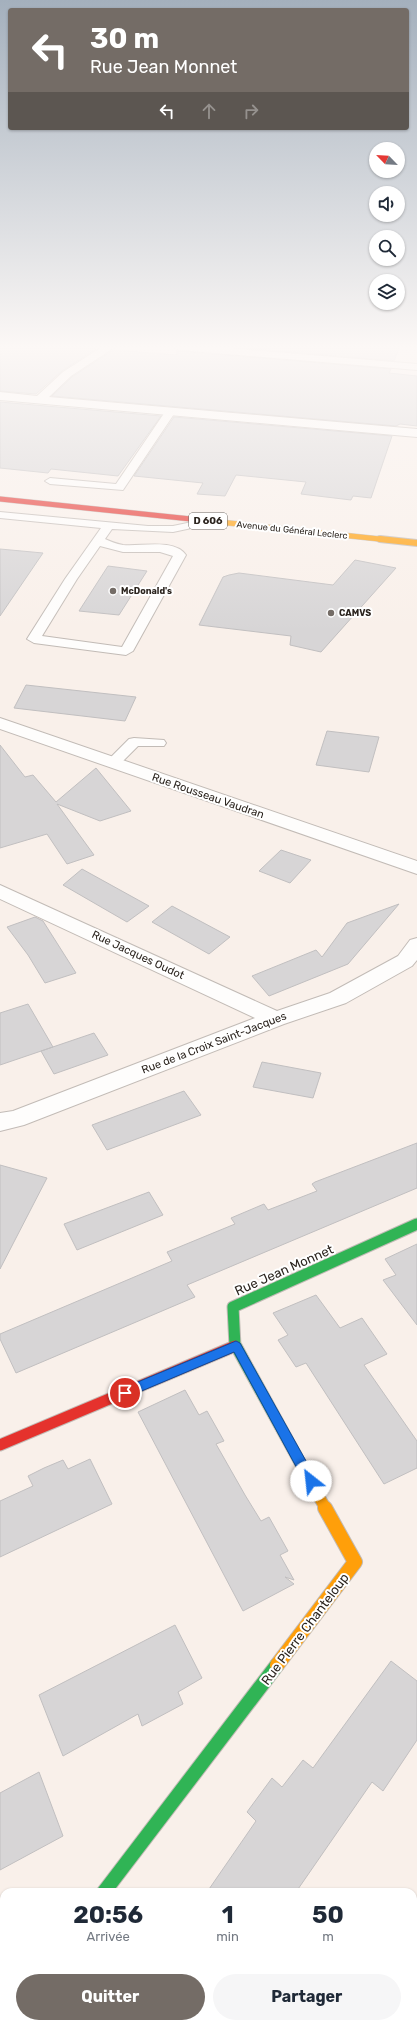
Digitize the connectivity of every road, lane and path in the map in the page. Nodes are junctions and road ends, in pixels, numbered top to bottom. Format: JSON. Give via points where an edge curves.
{"nodes":[{"id":1,"x":150,"y":442,"type":"edge"},
{"id":2,"x":50,"y":481,"type":"dead end"},
{"id":3,"x":0,"y":490,"type":"edge"},
{"id":4,"x":52,"y":495,"type":"dead end"},
{"id":5,"x":0,"y":499,"type":"edge"},
{"id":6,"x":0,"y":515,"type":"edge"},
{"id":7,"x":211,"y":521,"type":"junction"},
{"id":8,"x":108,"y":526,"type":"junction"},
{"id":9,"x":99,"y":541,"type":"junction"},
{"id":10,"x":417,"y":543,"type":"edge"},
{"id":11,"x":124,"y":549,"type":"junction"},
{"id":12,"x":84,"y":562,"type":"junction"},
{"id":13,"x":0,"y":723,"type":"edge"},
{"id":14,"x":159,"y":743,"type":"dead end"},
{"id":15,"x":113,"y":763,"type":"junction"},
{"id":16,"x":417,"y":868,"type":"edge"},
{"id":17,"x":0,"y":891,"type":"edge"},
{"id":18,"x":417,"y":945,"type":"edge"},
{"id":19,"x":276,"y":1019,"type":"junction"},
{"id":20,"x":0,"y":1122,"type":"edge"},
{"id":21,"x":417,"y":1224,"type":"edge"},
{"id":22,"x":236,"y":1346,"type":"junction"},
{"id":23,"x":0,"y":1445,"type":"edge"},
{"id":24,"x":108,"y":1888,"type":"edge"}],
"edges":[{"from":1,"to":2,"type":"lane","via":[[119,488]]},
{"from":3,"to":4,"type":"street"},
{"from":5,"to":7,"type":"street","name":"Avenue du Général Leclerc","number":"D 606"},
{"from":6,"to":8,"type":"lane"},
{"from":7,"to":8,"type":"lane","via":[[173,529]]},
{"from":7,"to":10,"type":"street","name":"Avenue du Général Leclerc","number":"D 606"},
{"from":8,"to":9,"type":"lane"},
{"from":9,"to":11,"type":"lane"},
{"from":9,"to":12,"type":"lane"},
{"from":11,"to":12,"type":"lane","via":[[99,553]]},
{"from":11,"to":12,"type":"lane","via":[[160,547],[180,556],[126,651],[34,639]]},
{"from":13,"to":15,"type":"street","name":"Rue Rousseau Vaudran"},
{"from":14,"to":15,"type":"lane","via":[[134,742]]},
{"from":15,"to":16,"type":"street","name":"Rue Rousseau Vaudran"},
{"from":17,"to":19,"type":"street","name":"Rue Jacques Oudot"},
{"from":18,"to":19,"type":"street","name":"Rue de la Croix Saint-Jacques","via":[[405,962],[338,998]]},
{"from":19,"to":20,"type":"street","name":"Rue de la Croix Saint-Jacques","via":[[16,1119]]},
{"from":21,"to":22,"type":"street","name":"Rue Jean Monnet","via":[[233,1307]]},
{"from":22,"to":23,"type":"street"},
{"from":22,"to":24,"type":"street","name":"Rue Pierre Chanteloup","via":[[355,1562]]}]}
